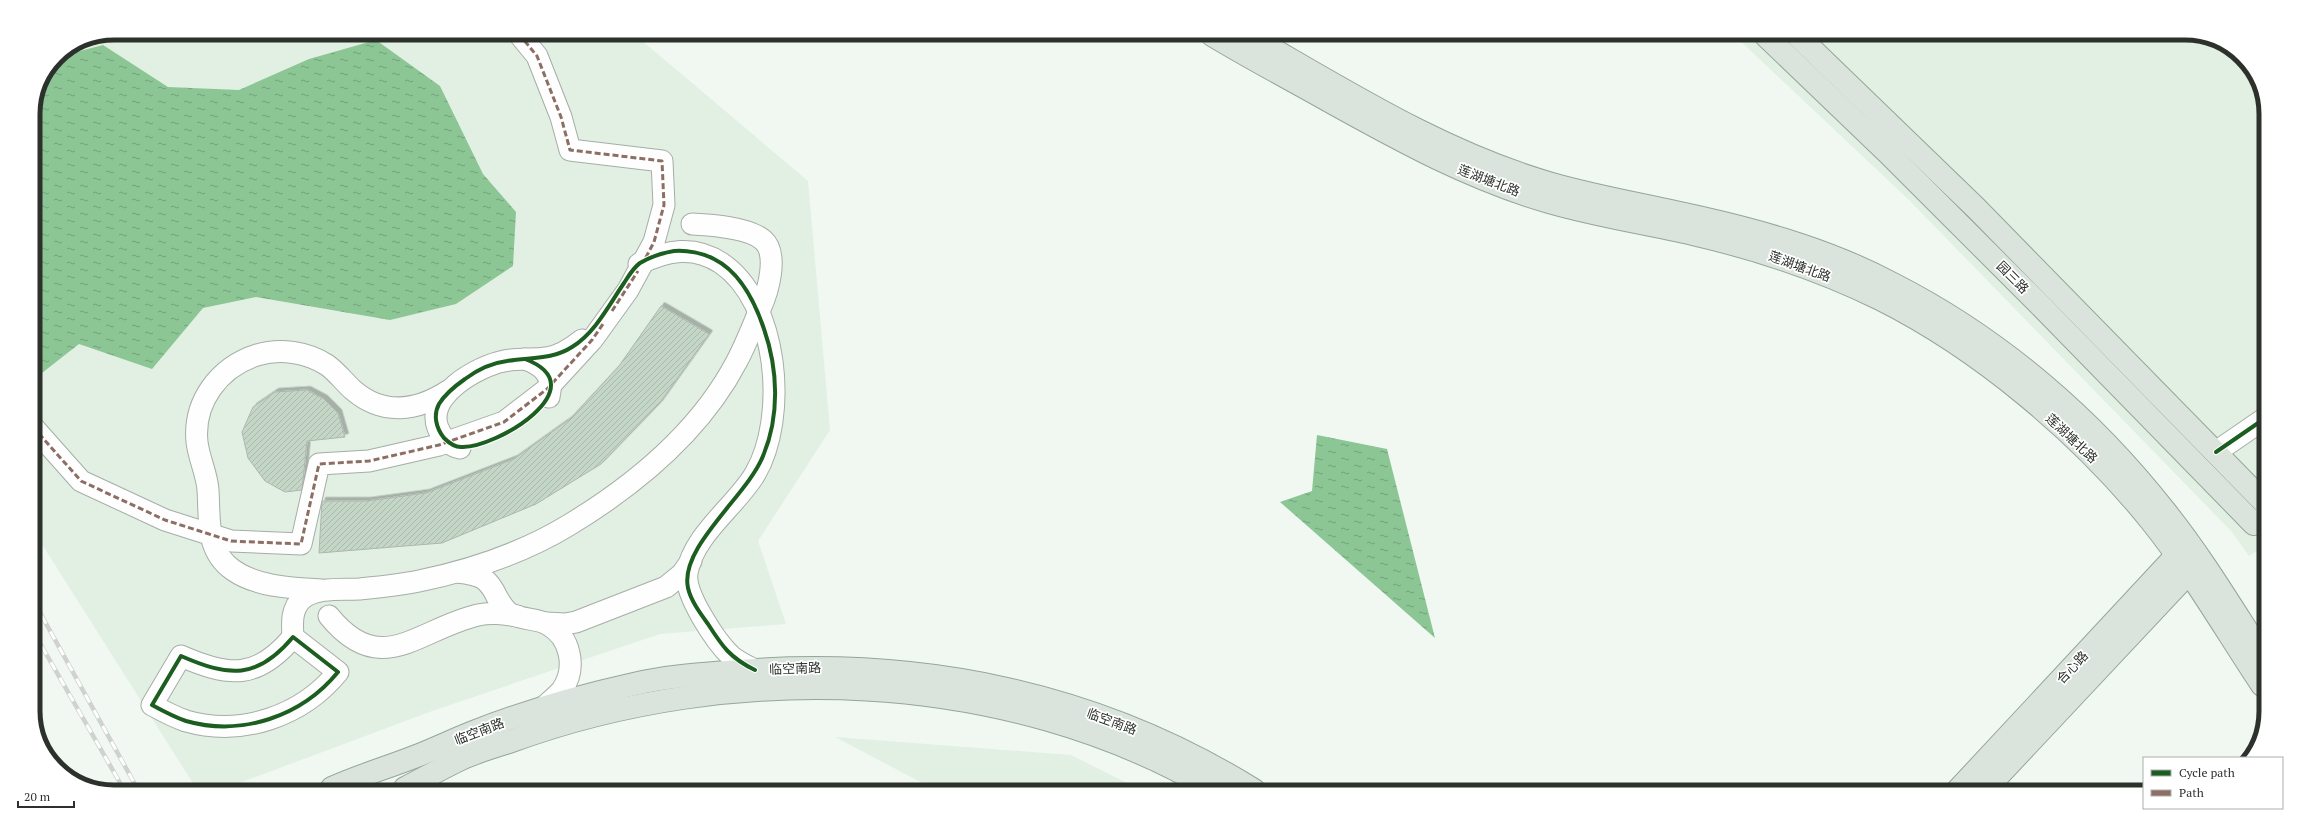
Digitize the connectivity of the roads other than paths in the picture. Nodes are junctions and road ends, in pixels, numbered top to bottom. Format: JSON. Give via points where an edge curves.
{"nodes":[{"id":1,"x":524,"y":40,"type":"edge"},
{"id":2,"x":1221,"y":40,"type":"edge"},
{"id":3,"x":1257,"y":40,"type":"edge"},
{"id":4,"x":1770,"y":40,"type":"edge"},
{"id":5,"x":1802,"y":40,"type":"edge"},
{"id":6,"x":692,"y":224,"type":"dead end"},
{"id":7,"x":644,"y":262,"type":"junction"},
{"id":8,"x":768,"y":290,"type":"junction"},
{"id":9,"x":758,"y":313,"type":"junction"},
{"id":10,"x":768,"y":340,"type":"junction"},
{"id":11,"x":562,"y":353,"type":"junction"},
{"id":12,"x":525,"y":358,"type":"junction"},
{"id":13,"x":550,"y":381,"type":"junction"},
{"id":14,"x":452,"y":389,"type":"junction"},
{"id":15,"x":408,"y":408,"type":"junction"},
{"id":16,"x":2259,"y":422,"type":"edge"},
{"id":17,"x":40,"y":435,"type":"edge"},
{"id":18,"x":443,"y":435,"type":"junction"},
{"id":19,"x":2216,"y":452,"type":"junction"},
{"id":20,"x":2259,"y":494,"type":"edge"},
{"id":21,"x":2259,"y":497,"type":"edge"},
{"id":22,"x":2238,"y":508,"type":"junction"},
{"id":23,"x":2259,"y":521,"type":"edge"},
{"id":24,"x":210,"y":535,"type":"junction"},
{"id":25,"x":2182,"y":549,"type":"junction"},
{"id":26,"x":692,"y":558,"type":"junction"},
{"id":27,"x":2194,"y":568,"type":"junction"},
{"id":28,"x":458,"y":572,"type":"junction"},
{"id":29,"x":264,"y":583,"type":"junction"},
{"id":30,"x":328,"y":590,"type":"junction"},
{"id":31,"x":292,"y":616,"type":"junction"},
{"id":32,"x":329,"y":616,"type":"dead end"},
{"id":33,"x":520,"y":617,"type":"junction"},
{"id":34,"x":546,"y":623,"type":"junction"},
{"id":35,"x":294,"y":637,"type":"junction"},
{"id":36,"x":2259,"y":650,"type":"edge"},
{"id":37,"x":755,"y":670,"type":"junction"},
{"id":38,"x":2259,"y":680,"type":"edge"},
{"id":39,"x":542,"y":709,"type":"junction"},
{"id":40,"x":340,"y":785,"type":"edge"},
{"id":41,"x":411,"y":785,"type":"edge"},
{"id":42,"x":1204,"y":785,"type":"edge"},
{"id":43,"x":1246,"y":785,"type":"edge"},
{"id":44,"x":1963,"y":785,"type":"edge"},
{"id":45,"x":1990,"y":785,"type":"edge"}],
"edges":[{"from":1,"to":7,"type":"street","via":[[538,56],[561,117],[570,150],[662,161],[664,205],[654,242]]},
{"from":2,"to":25,"type":"main road","name":"莲湖塘北路","via":[[1351,114],[1473,176],[1549,202],[1694,234],[1766,253],[1829,276],[1882,300],[1937,332],[2035,403],[2082,445],[2120,484],[2153,524]]},
{"from":3,"to":25,"type":"main road","name":"莲湖塘北路","via":[[1380,110],[1480,158],[1549,183],[1764,233],[1818,250],[1894,284],[1942,310],[2048,388],[2095,430],[2134,472]]},
{"from":4,"to":22,"type":"main road","name":"园三路","via":[[2038,303]]},
{"from":5,"to":19,"type":"main road","name":"园三路","via":[[1976,208]]},
{"from":6,"to":8,"type":"street","via":[[735,230],[763,240],[771,259]]},
{"from":7,"to":9,"type":"street","via":[[663,253],[679,251],[713,258],[734,274],[743,285]]},
{"from":7,"to":11,"type":"street","via":[[638,264],[587,335]]},
{"from":7,"to":13,"type":"street","via":[[628,290],[592,340]]},
{"from":8,"to":9,"type":"street"},
{"from":8,"to":10,"type":"street"},
{"from":9,"to":10,"type":"street"},
{"from":9,"to":28,"type":"street","via":[[737,361],[704,412],[653,463],[605,502],[568,526],[492,562]]},
{"from":10,"to":26,"type":"street","via":[[775,379],[775,404],[767,446],[755,474]]},
{"from":11,"to":12,"type":"street","via":[[547,358]]},
{"from":11,"to":13,"type":"street","via":[[553,365]]},
{"from":12,"to":13,"type":"street","via":[[545,369]]},
{"from":12,"to":14,"type":"street","via":[[488,366],[474,372]]},
{"from":13,"to":18,"type":"street","via":[[504,422]]},
{"from":14,"to":15,"type":"street","via":[[426,404]]},
{"from":14,"to":18,"type":"street","via":[[437,410],[436,418]]},
{"from":15,"to":18,"type":"street","via":[[422,414]]},
{"from":15,"to":24,"type":"street","via":[[387,407],[364,399],[327,365],[307,356],[270,353],[246,359],[236,365],[222,375],[210,389],[198,419],[199,454],[208,488]]},
{"from":16,"to":19,"type":"street"},
{"from":17,"to":24,"type":"street","via":[[81,481],[165,520]]},
{"from":18,"to":24,"type":"street","via":[[369,461],[319,464],[301,544],[230,541]]},
{"from":19,"to":20,"type":"main road","name":"园三路"},
{"from":21,"to":22,"type":"main road"},
{"from":22,"to":23,"type":"main road","name":"园三路"},
{"from":24,"to":29,"type":"street","via":[[220,556],[233,570]]},
{"from":25,"to":27,"type":"main road","name":"莲湖塘北路"},
{"from":25,"to":44,"type":"main road","name":"合心路"},
{"from":26,"to":34,"type":"street","via":[[682,574],[666,587],[576,622]]},
{"from":26,"to":37,"type":"street","via":[[687,573],[688,588],[696,606],[731,656]]},
{"from":27,"to":36,"type":"main road","name":"莲湖塘北路"},
{"from":27,"to":38,"type":"main road","name":"莲湖塘北路"},
{"from":27,"to":45,"type":"main road","name":"合心路"},
{"from":28,"to":30,"type":"street","via":[[389,586]]},
{"from":28,"to":33,"type":"street","via":[[483,578],[492,585],[502,606],[509,613]]},
{"from":29,"to":30,"type":"street"},
{"from":29,"to":31,"type":"street","via":[[278,592]]},
{"from":30,"to":31,"type":"street","via":[[303,598]]},
{"from":31,"to":35,"type":"street"},
{"from":32,"to":33,"type":"street","via":[[352,640],[365,646],[381,648],[414,640],[460,620],[479,615]]},
{"from":33,"to":34,"type":"street"},
{"from":34,"to":39,"type":"street","via":[[563,636],[570,659],[562,690]]},
{"from":35,"to":35,"type":"street","via":[[270,659],[258,666],[240,671],[224,672],[181,656],[152,705],[186,721],[228,726],[255,723],[290,711],[322,690],[338,672]]},
{"from":37,"to":39,"type":"main road","name":"临空南路","via":[[694,674],[636,684]]},
{"from":37,"to":43,"type":"main road","name":"临空南路","via":[[809,666],[871,669],[934,675],[991,685],[1109,718],[1163,740],[1214,765]]},
{"from":39,"to":40,"type":"main road","name":"临空南路","via":[[477,731]]},
{"from":41,"to":42,"type":"main road","name":"临空南路","via":[[462,759],[541,730],[620,708],[696,695],[843,687],[928,696],[1008,709],[1058,723],[1129,748]]}]}
